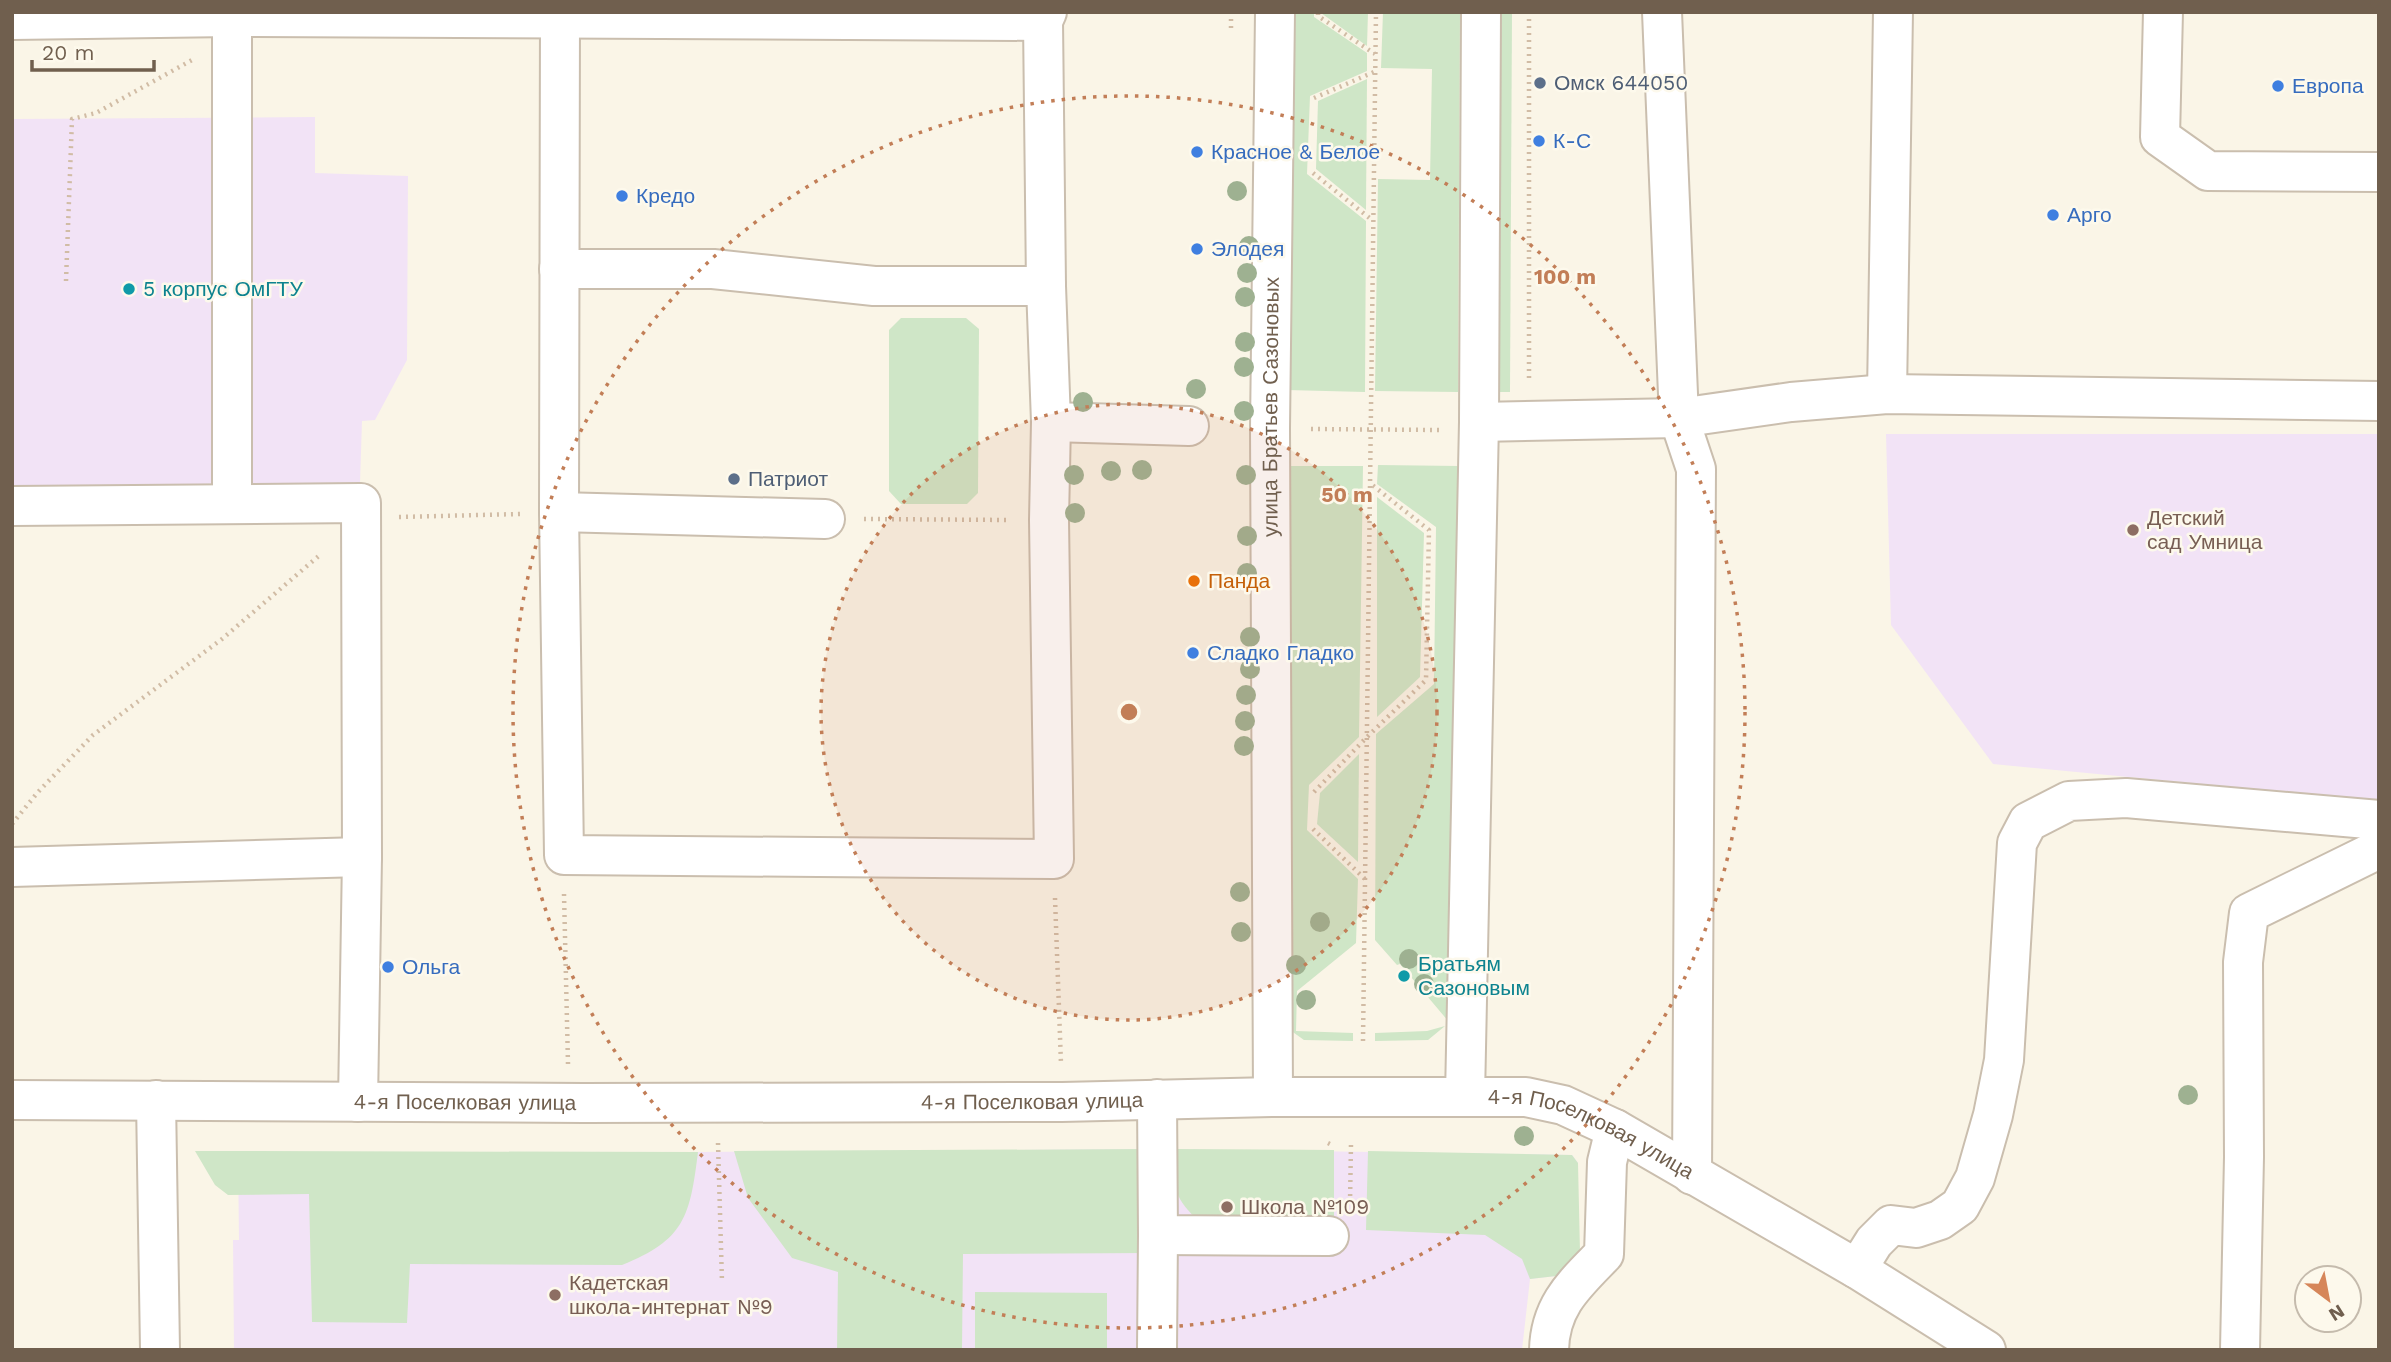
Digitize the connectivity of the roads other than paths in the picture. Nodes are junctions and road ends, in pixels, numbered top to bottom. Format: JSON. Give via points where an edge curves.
{"nodes":[{"id":1,"x":1275,"y":12,"type":"edge"},
{"id":2,"x":1481,"y":12,"type":"edge"},
{"id":3,"x":1662,"y":12,"type":"edge"},
{"id":4,"x":1894,"y":12,"type":"edge"},
{"id":5,"x":2163,"y":12,"type":"edge"},
{"id":6,"x":560,"y":16,"type":"edge"},
{"id":7,"x":1045,"y":17,"type":"edge"},
{"id":8,"x":12,"y":20,"type":"edge"},
{"id":9,"x":233,"y":27,"type":"junction"},
{"id":10,"x":2379,"y":172,"type":"edge"},
{"id":11,"x":559,"y":269,"type":"junction"},
{"id":12,"x":1046,"y":286,"type":"junction"},
{"id":13,"x":1887,"y":394,"type":"junction"},
{"id":14,"x":2379,"y":401,"type":"edge"},
{"id":15,"x":1679,"y":418,"type":"junction"},
{"id":16,"x":1051,"y":422,"type":"junction"},
{"id":17,"x":1189,"y":426,"type":"dead end"},
{"id":18,"x":1478,"y":426,"type":"junction"},
{"id":19,"x":232,"y":505,"type":"junction"},
{"id":20,"x":12,"y":506,"type":"edge"},
{"id":21,"x":559,"y":512,"type":"junction"},
{"id":22,"x":825,"y":519,"type":"road end"},
{"id":23,"x":2379,"y":820,"type":"edge"},
{"id":24,"x":2379,"y":849,"type":"edge"},
{"id":25,"x":362,"y":857,"type":"junction"},
{"id":26,"x":12,"y":867,"type":"edge"},
{"id":27,"x":1465,"y":1096,"type":"junction"},
{"id":28,"x":1273,"y":1097,"type":"junction"},
{"id":29,"x":1157,"y":1099,"type":"junction"},
{"id":30,"x":12,"y":1100,"type":"edge"},
{"id":31,"x":156,"y":1100,"type":"junction"},
{"id":32,"x":358,"y":1102,"type":"junction"},
{"id":33,"x":1615,"y":1129,"type":"junction"},
{"id":34,"x":1692,"y":1175,"type":"junction"},
{"id":35,"x":1158,"y":1235,"type":"junction"},
{"id":36,"x":1329,"y":1237,"type":"dead end"},
{"id":37,"x":1857,"y":1269,"type":"junction"},
{"id":38,"x":160,"y":1350,"type":"edge"},
{"id":39,"x":1157,"y":1350,"type":"edge"},
{"id":40,"x":1549,"y":1350,"type":"edge"},
{"id":41,"x":1986,"y":1350,"type":"edge"},
{"id":42,"x":2240,"y":1350,"type":"edge"}],
"edges":[{"from":1,"to":28,"type":"street","name":"улица Братьев Сазоновых","via":[[1270,428]]},
{"from":2,"to":18,"type":"street"},
{"from":3,"to":15,"type":"street"},
{"from":4,"to":13,"type":"street"},
{"from":5,"to":10,"type":"street","via":[[2160,137],[2207,171]]},
{"from":6,"to":7,"type":"street"},
{"from":6,"to":9,"type":"street"},
{"from":6,"to":11,"type":"street"},
{"from":7,"to":12,"type":"street"},
{"from":8,"to":9,"type":"street"},
{"from":9,"to":19,"type":"street"},
{"from":11,"to":12,"type":"street","via":[[712,269],[874,286]]},
{"from":11,"to":21,"type":"street"},
{"from":12,"to":16,"type":"street"},
{"from":13,"to":14,"type":"street"},
{"from":13,"to":15,"type":"street"},
{"from":15,"to":18,"type":"street","via":[[1529,419]]},
{"from":15,"to":34,"type":"street","via":[[1696,469]]},
{"from":16,"to":17,"type":"street"},
{"from":16,"to":21,"type":"street","via":[[1054,859],[564,855]]},
{"from":18,"to":27,"type":"street"},
{"from":19,"to":20,"type":"street"},
{"from":19,"to":25,"type":"street","via":[[361,503]]},
{"from":21,"to":22,"type":"street"},
{"from":23,"to":37,"type":"street","via":[[2126,798],[2069,801],[2028,822],[2017,843],[2004,1060],[1975,1178],[1960,1206],[1940,1220],[1916,1228],[1891,1226]]},
{"from":24,"to":42,"type":"street","via":[[2249,913],[2243,962]]},
{"from":25,"to":26,"type":"street"},
{"from":25,"to":32,"type":"street"},
{"from":27,"to":28,"type":"street","name":"4-я Поселковая улица"},
{"from":27,"to":33,"type":"street","name":"4-я Поселковая улица","via":[[1526,1097],[1563,1105]]},
{"from":28,"to":29,"type":"street","name":"4-я Поселковая улица"},
{"from":29,"to":32,"type":"street","name":"4-я Поселковая улица"},
{"from":29,"to":35,"type":"street"},
{"from":30,"to":31,"type":"street","name":"4-я Поселковая улица"},
{"from":31,"to":32,"type":"street","name":"4-я Поселковая улица"},
{"from":31,"to":38,"type":"street"},
{"from":33,"to":34,"type":"street","name":"4-я Поселковая улица"},
{"from":33,"to":40,"type":"street","via":[[1607,1162],[1604,1254],[1557,1310]]},
{"from":34,"to":37,"type":"street","name":"4-я Поселковая улица"},
{"from":35,"to":36,"type":"street"},
{"from":35,"to":39,"type":"street"},
{"from":37,"to":41,"type":"street","name":"4-я Поселковая улица"}]}
